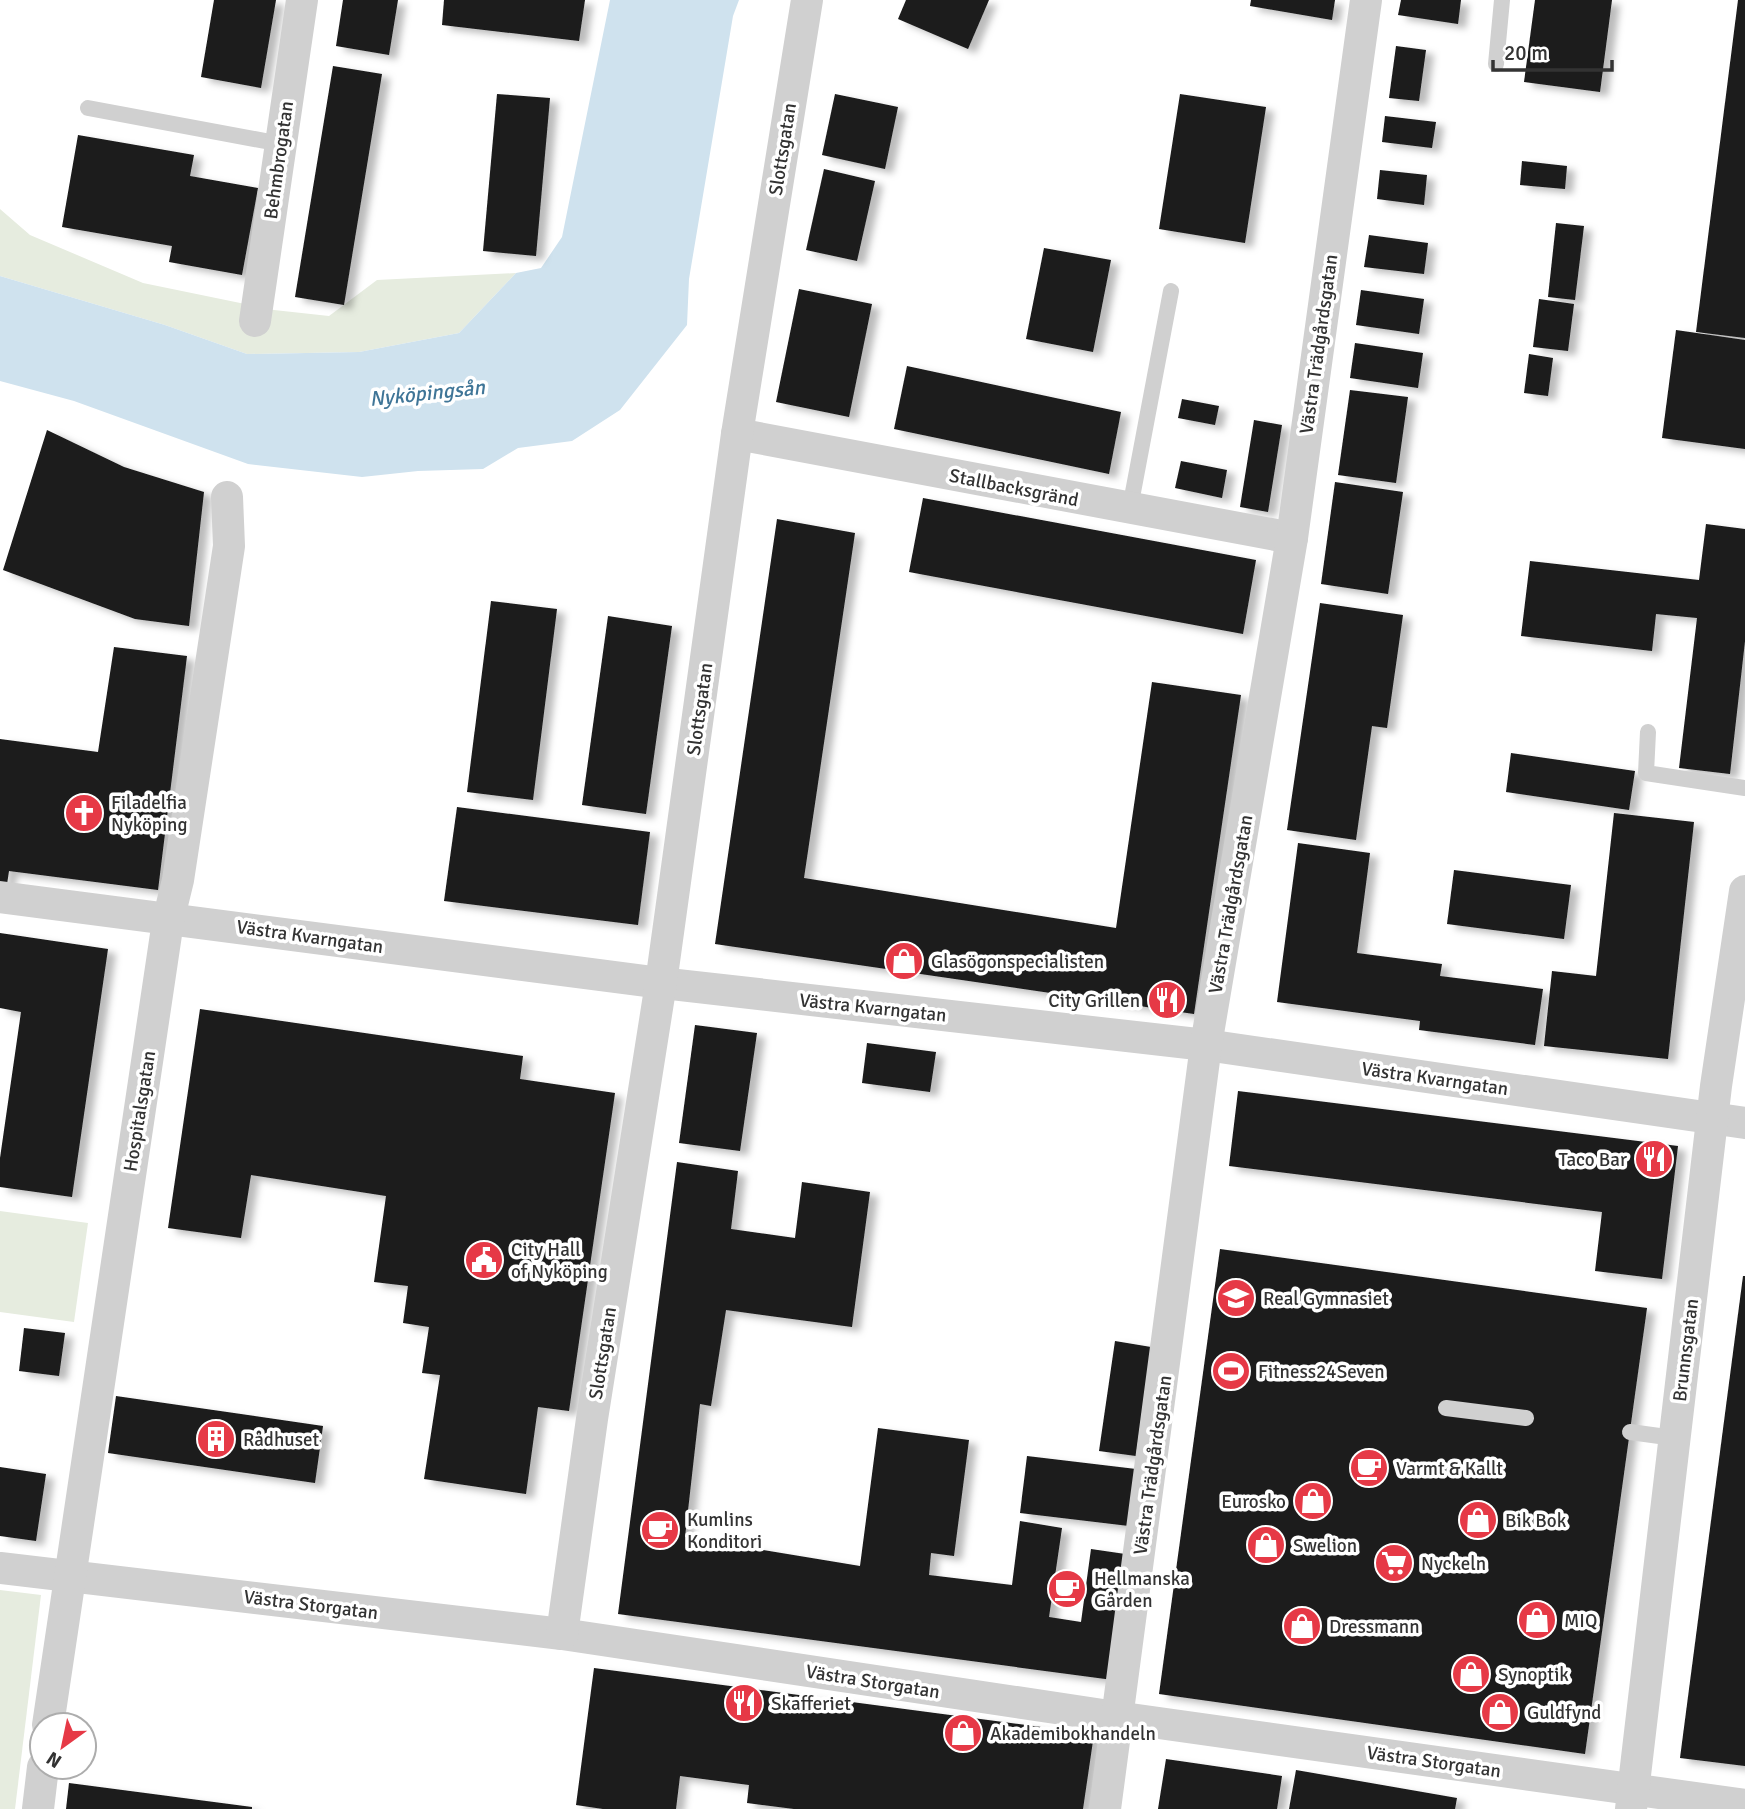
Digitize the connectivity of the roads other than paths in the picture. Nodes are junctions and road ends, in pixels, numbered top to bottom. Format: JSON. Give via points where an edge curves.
{"nodes":[{"id":1,"x":302,"y":0,"type":"edge"},
{"id":2,"x":807,"y":0,"type":"edge"},
{"id":3,"x":1366,"y":0,"type":"edge"},
{"id":4,"x":1502,"y":0,"type":"edge"},
{"id":5,"x":1496,"y":64,"type":"dead end"},
{"id":6,"x":88,"y":108,"type":"dead end"},
{"id":7,"x":281,"y":144,"type":"junction"},
{"id":8,"x":1171,"y":291,"type":"dead end"},
{"id":9,"x":255,"y":321,"type":"dead end"},
{"id":10,"x":737,"y":435,"type":"junction"},
{"id":11,"x":228,"y":497,"type":"dead end"},
{"id":12,"x":1130,"y":508,"type":"junction"},
{"id":13,"x":1292,"y":538,"type":"junction"},
{"id":14,"x":1648,"y":732,"type":"dead end"},
{"id":15,"x":1745,"y":788,"type":"edge"},
{"id":16,"x":1745,"y":891,"type":"edge"},
{"id":17,"x":0,"y":897,"type":"edge"},
{"id":18,"x":168,"y":921,"type":"junction"},
{"id":19,"x":661,"y":983,"type":"junction"},
{"id":20,"x":1206,"y":1045,"type":"junction"},
{"id":21,"x":1713,"y":1119,"type":"junction"},
{"id":22,"x":1745,"y":1123,"type":"edge"},
{"id":23,"x":1446,"y":1408,"type":"dead end"},
{"id":24,"x":1526,"y":1418,"type":"dead end"},
{"id":25,"x":1630,"y":1432,"type":"dead end"},
{"id":26,"x":1674,"y":1438,"type":"junction"},
{"id":27,"x":0,"y":1568,"type":"edge"},
{"id":28,"x":69,"y":1577,"type":"junction"},
{"id":29,"x":562,"y":1634,"type":"junction"},
{"id":30,"x":50,"y":1711,"type":"edge"},
{"id":31,"x":1116,"y":1717,"type":"junction"},
{"id":32,"x":41,"y":1781,"type":"edge"},
{"id":33,"x":1632,"y":1799,"type":"edge"},
{"id":34,"x":1745,"y":1805,"type":"edge"},
{"id":35,"x":38,"y":1809,"type":"edge"},
{"id":36,"x":1105,"y":1809,"type":"edge"}],
"edges":[{"from":1,"to":7,"type":"street","name":"Behmbrogatan"},
{"from":2,"to":10,"type":"street","name":"Slottsgatan"},
{"from":3,"to":13,"type":"street","name":"Västra Trädgårdsgatan"},
{"from":4,"to":5,"type":"lane"},
{"from":6,"to":7,"type":"lane"},
{"from":7,"to":9,"type":"street","name":"Behmbrogatan"},
{"from":8,"to":12,"type":"lane"},
{"from":10,"to":12,"type":"street","name":"Stallbacksgränd"},
{"from":10,"to":19,"type":"street","name":"Slottsgatan"},
{"from":11,"to":18,"type":"street","name":"Hospitalsgatan","via":[[229,545]]},
{"from":12,"to":13,"type":"street","name":"Stallbacksgränd"},
{"from":13,"to":20,"type":"street","name":"Västra Trädgårdsgatan"},
{"from":14,"to":15,"type":"lane","via":[[1646,773]]},
{"from":16,"to":21,"type":"street","name":"Brunnsgatan"},
{"from":17,"to":18,"type":"street","name":"Västra Kvarngatan"},
{"from":18,"to":19,"type":"street","name":"Västra Kvarngatan","via":[[201,921]]},
{"from":18,"to":28,"type":"street","name":"Hospitalsgatan"},
{"from":19,"to":20,"type":"street","name":"Västra Kvarngatan"},
{"from":19,"to":29,"type":"street","name":"Slottsgatan"},
{"from":20,"to":21,"type":"street","name":"Västra Kvarngatan"},
{"from":20,"to":31,"type":"street","name":"Västra Trädgårdsgatan"},
{"from":21,"to":22,"type":"street","name":"Västra Kvarngatan"},
{"from":21,"to":26,"type":"street","name":"Brunnsgatan"},
{"from":23,"to":24,"type":"lane"},
{"from":25,"to":26,"type":"lane"},
{"from":26,"to":33,"type":"street","name":"Brunnsgatan"},
{"from":27,"to":28,"type":"street","name":"Västra Storgatan"},
{"from":28,"to":29,"type":"street","name":"Västra Storgatan"},
{"from":28,"to":30,"type":"street","name":"Hospitalsgatan"},
{"from":29,"to":31,"type":"street","name":"Västra Storgatan"},
{"from":31,"to":33,"type":"street","name":"Västra Storgatan"},
{"from":31,"to":36,"type":"street","name":"Västra Trädgårdsgatan"},
{"from":32,"to":35,"type":"street"},
{"from":33,"to":34,"type":"street","name":"Västra Storgatan"}]}
